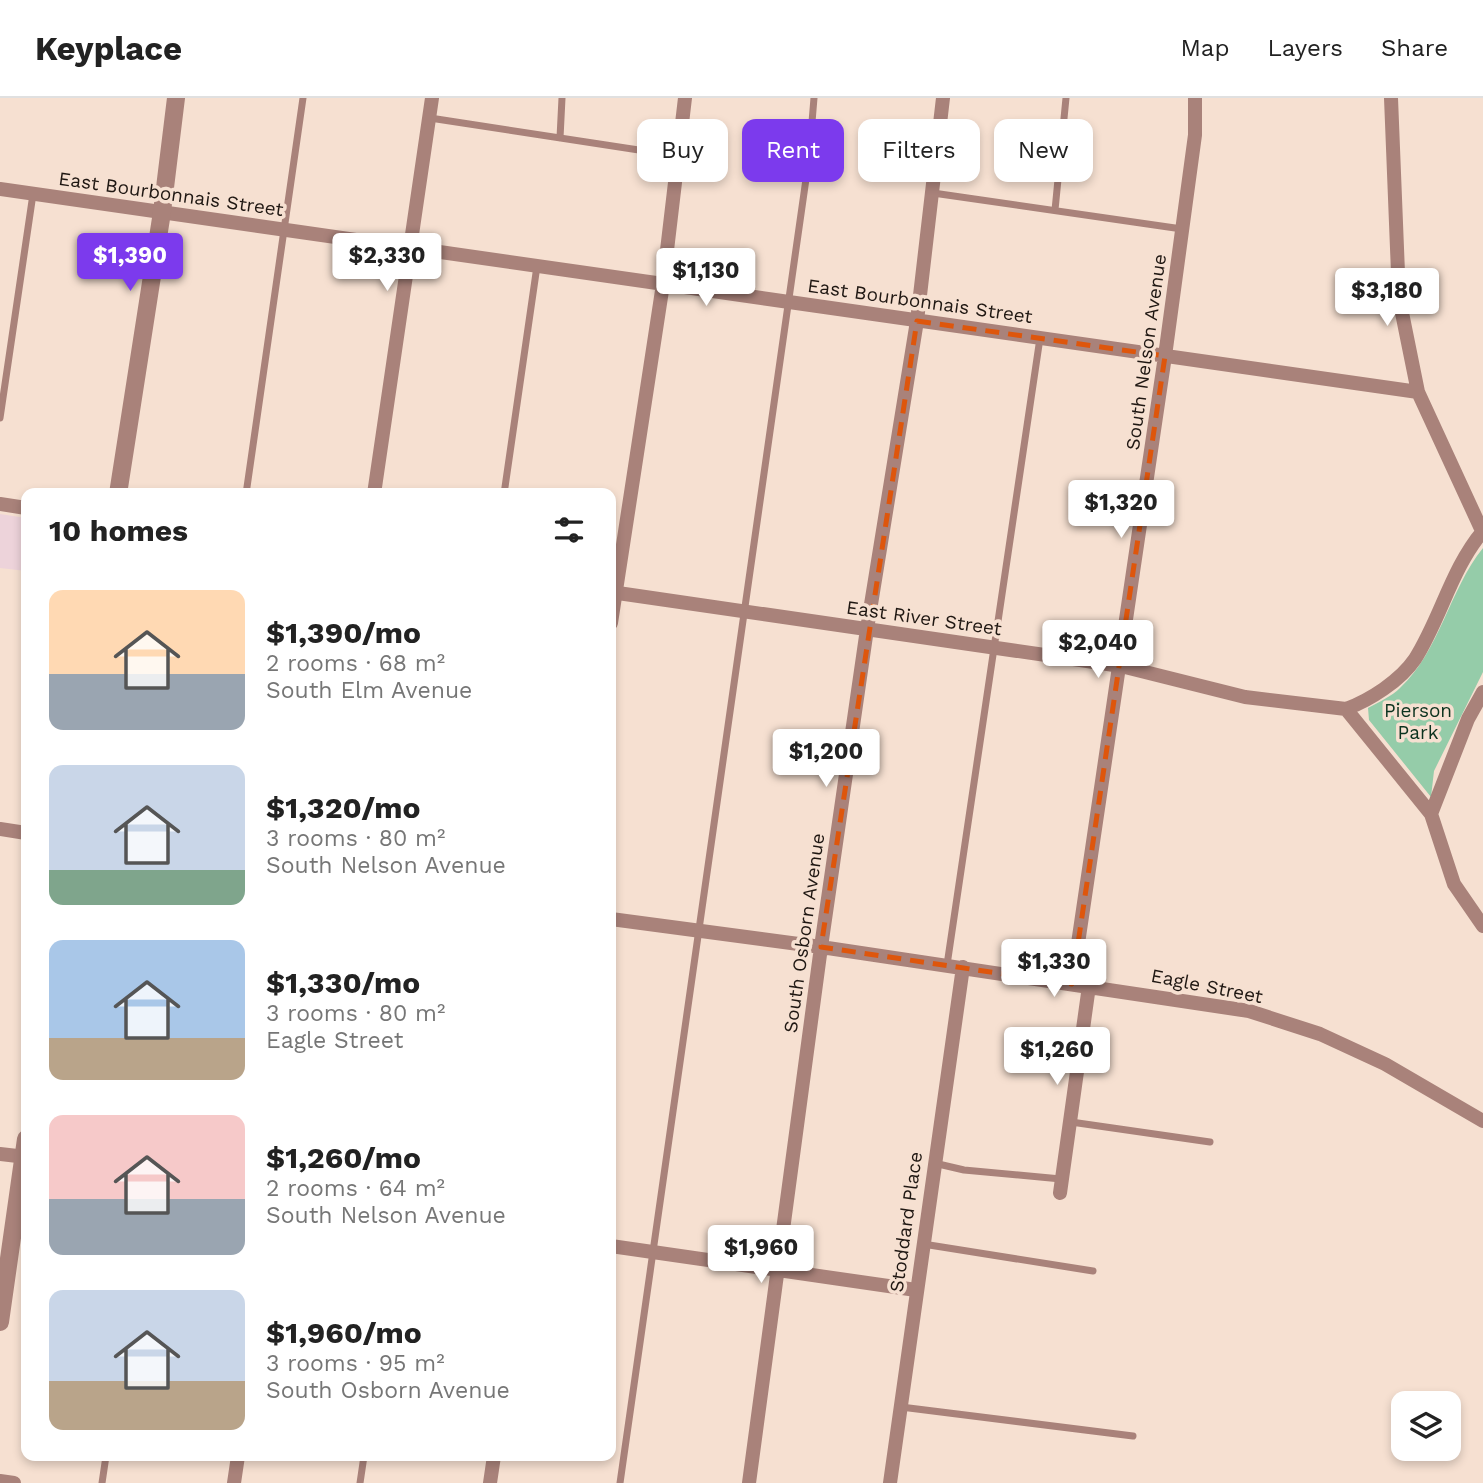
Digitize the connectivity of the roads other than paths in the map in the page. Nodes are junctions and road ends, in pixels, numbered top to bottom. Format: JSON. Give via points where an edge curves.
{"nodes":[{"id":1,"x":176,"y":98,"type":"edge"},
{"id":2,"x":303,"y":98,"type":"edge"},
{"id":3,"x":432,"y":98,"type":"edge"},
{"id":4,"x":562,"y":98,"type":"edge"},
{"id":5,"x":685,"y":98,"type":"edge"},
{"id":6,"x":814,"y":98,"type":"edge"},
{"id":7,"x":943,"y":98,"type":"edge"},
{"id":8,"x":1066,"y":98,"type":"edge"},
{"id":9,"x":1195,"y":98,"type":"edge"},
{"id":10,"x":1391,"y":98,"type":"edge"},
{"id":11,"x":430,"y":118,"type":"junction"},
{"id":12,"x":682,"y":119,"type":"edge"},
{"id":13,"x":560,"y":138,"type":"junction"},
{"id":14,"x":637,"y":150,"type":"edge"},
{"id":15,"x":675,"y":182,"type":"edge"},
{"id":16,"x":0,"y":189,"type":"edge"},
{"id":17,"x":933,"y":192,"type":"junction"},
{"id":18,"x":33,"y":194,"type":"junction"},
{"id":19,"x":1055,"y":210,"type":"junction"},
{"id":20,"x":162,"y":212,"type":"junction"},
{"id":21,"x":1182,"y":229,"type":"junction"},
{"id":22,"x":285,"y":230,"type":"junction"},
{"id":23,"x":412,"y":248,"type":"junction"},
{"id":24,"x":537,"y":266,"type":"junction"},
{"id":25,"x":663,"y":284,"type":"junction"},
{"id":26,"x":788,"y":302,"type":"junction"},
{"id":27,"x":917,"y":321,"type":"junction"},
{"id":28,"x":1040,"y":338,"type":"junction"},
{"id":29,"x":1165,"y":356,"type":"junction"},
{"id":30,"x":1418,"y":392,"type":"junction"},
{"id":31,"x":0,"y":418,"type":"edge"},
{"id":32,"x":119,"y":488,"type":"edge"},
{"id":33,"x":247,"y":488,"type":"edge"},
{"id":34,"x":375,"y":488,"type":"edge"},
{"id":35,"x":505,"y":488,"type":"edge"},
{"id":36,"x":0,"y":504,"type":"edge"},
{"id":37,"x":21,"y":507,"type":"edge"},
{"id":38,"x":1483,"y":532,"type":"edge"},
{"id":39,"x":616,"y":574,"type":"edge"},
{"id":40,"x":616,"y":592,"type":"edge"},
{"id":41,"x":744,"y":611,"type":"junction"},
{"id":42,"x":867,"y":629,"type":"junction"},
{"id":43,"x":994,"y":647,"type":"junction"},
{"id":44,"x":1121,"y":666,"type":"junction"},
{"id":45,"x":1483,"y":692,"type":"edge"},
{"id":46,"x":1346,"y":709,"type":"junction"},
{"id":47,"x":1431,"y":814,"type":"junction"},
{"id":48,"x":0,"y":829,"type":"edge"},
{"id":49,"x":21,"y":832,"type":"edge"},
{"id":50,"x":616,"y":920,"type":"edge"},
{"id":51,"x":1483,"y":926,"type":"edge"},
{"id":52,"x":698,"y":931,"type":"junction"},
{"id":53,"x":821,"y":947,"type":"junction"},
{"id":54,"x":947,"y":965,"type":"junction"},
{"id":55,"x":963,"y":967,"type":"junction"},
{"id":56,"x":1072,"y":984,"type":"junction"},
{"id":57,"x":1090,"y":986,"type":"junction"},
{"id":58,"x":1483,"y":1121,"type":"edge"},
{"id":59,"x":1070,"y":1122,"type":"junction"},
{"id":60,"x":1210,"y":1142,"type":"dead end"},
{"id":61,"x":21,"y":1151,"type":"edge"},
{"id":62,"x":0,"y":1154,"type":"edge"},
{"id":63,"x":933,"y":1163,"type":"junction"},
{"id":64,"x":21,"y":1178,"type":"edge"},
{"id":65,"x":1061,"y":1186,"type":"joint"},
{"id":66,"x":922,"y":1244,"type":"junction"},
{"id":67,"x":616,"y":1247,"type":"edge"},
{"id":68,"x":653,"y":1252,"type":"junction"},
{"id":69,"x":777,"y":1269,"type":"junction"},
{"id":70,"x":1093,"y":1271,"type":"dead end"},
{"id":71,"x":915,"y":1290,"type":"junction"},
{"id":72,"x":0,"y":1321,"type":"edge"},
{"id":73,"x":900,"y":1407,"type":"junction"},
{"id":74,"x":1133,"y":1436,"type":"dead end"},
{"id":75,"x":105,"y":1461,"type":"edge"},
{"id":76,"x":236,"y":1461,"type":"edge"},
{"id":77,"x":363,"y":1461,"type":"edge"},
{"id":78,"x":493,"y":1461,"type":"edge"},
{"id":79,"x":0,"y":1481,"type":"edge"},
{"id":80,"x":15,"y":1483,"type":"edge"},
{"id":81,"x":102,"y":1483,"type":"edge"},
{"id":82,"x":234,"y":1483,"type":"edge"},
{"id":83,"x":360,"y":1483,"type":"edge"},
{"id":84,"x":490,"y":1483,"type":"edge"},
{"id":85,"x":620,"y":1483,"type":"edge"},
{"id":86,"x":749,"y":1483,"type":"edge"},
{"id":87,"x":890,"y":1483,"type":"edge"}],
"edges":[{"from":1,"to":20,"type":"street"},
{"from":2,"to":22,"type":"lane"},
{"from":3,"to":11,"type":"street"},
{"from":4,"to":13,"type":"lane"},
{"from":5,"to":12,"type":"street"},
{"from":6,"to":26,"type":"lane"},
{"from":7,"to":17,"type":"street","name":"South Osborn Avenue"},
{"from":8,"to":19,"type":"lane"},
{"from":9,"to":21,"type":"street","name":"South Nelson Avenue","via":[[1195,135]]},
{"from":10,"to":30,"type":"street","via":[[1399,298]]},
{"from":11,"to":13,"type":"lane"},
{"from":11,"to":23,"type":"street"},
{"from":13,"to":14,"type":"lane"},
{"from":15,"to":25,"type":"street"},
{"from":16,"to":18,"type":"street","name":"East Bourbonnais Street"},
{"from":17,"to":19,"type":"lane"},
{"from":17,"to":27,"type":"street","name":"South Osborn Avenue"},
{"from":18,"to":20,"type":"street","name":"East Bourbonnais Street"},
{"from":18,"to":31,"type":"lane"},
{"from":19,"to":21,"type":"lane"},
{"from":20,"to":22,"type":"street","name":"East Bourbonnais Street"},
{"from":20,"to":32,"type":"street"},
{"from":21,"to":29,"type":"street","name":"South Nelson Avenue"},
{"from":22,"to":23,"type":"street","name":"East Bourbonnais Street"},
{"from":22,"to":33,"type":"lane"},
{"from":23,"to":24,"type":"street","name":"East Bourbonnais Street"},
{"from":23,"to":34,"type":"street"},
{"from":24,"to":25,"type":"street","name":"East Bourbonnais Street"},
{"from":24,"to":35,"type":"lane"},
{"from":25,"to":26,"type":"street","name":"East Bourbonnais Street"},
{"from":25,"to":39,"type":"street"},
{"from":26,"to":27,"type":"street","name":"East Bourbonnais Street"},
{"from":26,"to":41,"type":"lane"},
{"from":27,"to":28,"type":"street","name":"East Bourbonnais Street"},
{"from":27,"to":42,"type":"street","name":"South Osborn Avenue"},
{"from":28,"to":29,"type":"street","name":"East Bourbonnais Street"},
{"from":28,"to":43,"type":"lane"},
{"from":29,"to":30,"type":"street","name":"East Bourbonnais Street"},
{"from":29,"to":44,"type":"street","name":"South Nelson Avenue"},
{"from":30,"to":38,"type":"street"},
{"from":36,"to":37,"type":"street"},
{"from":38,"to":46,"type":"street","via":[[1467,551],[1414,660],[1388,685]]},
{"from":40,"to":41,"type":"street","name":"East River Street"},
{"from":41,"to":42,"type":"street","name":"East River Street"},
{"from":41,"to":52,"type":"lane"},
{"from":42,"to":43,"type":"street","name":"East River Street"},
{"from":42,"to":53,"type":"street","name":"South Osborn Avenue"},
{"from":43,"to":44,"type":"street","name":"East River Street"},
{"from":43,"to":54,"type":"lane"},
{"from":44,"to":46,"type":"street","name":"East River Street","via":[[1245,697]]},
{"from":44,"to":56,"type":"street","name":"South Nelson Avenue"},
{"from":45,"to":47,"type":"street"},
{"from":46,"to":47,"type":"street"},
{"from":47,"to":51,"type":"street","via":[[1454,884]]},
{"from":48,"to":49,"type":"street"},
{"from":50,"to":52,"type":"street","name":"Eagle Street"},
{"from":52,"to":53,"type":"street","name":"Eagle Street"},
{"from":52,"to":68,"type":"lane"},
{"from":53,"to":54,"type":"street","name":"Eagle Street"},
{"from":53,"to":69,"type":"street","name":"South Osborn Avenue"},
{"from":54,"to":55,"type":"street","name":"Eagle Street"},
{"from":55,"to":56,"type":"street","name":"Eagle Street"},
{"from":55,"to":63,"type":"street","name":"Stoddard Place"},
{"from":56,"to":57,"type":"street","name":"Eagle Street"},
{"from":57,"to":58,"type":"street","name":"Eagle Street","via":[[1248,1011],[1320,1034]]},
{"from":57,"to":59,"type":"street"},
{"from":59,"to":60,"type":"lane"},
{"from":59,"to":65,"type":"street"},
{"from":61,"to":62,"type":"street"},
{"from":63,"to":65,"type":"lane"},
{"from":63,"to":66,"type":"street","name":"Stoddard Place"},
{"from":64,"to":72,"type":"street"},
{"from":66,"to":70,"type":"lane"},
{"from":66,"to":71,"type":"street","name":"Stoddard Place"},
{"from":67,"to":68,"type":"street"},
{"from":68,"to":69,"type":"street"},
{"from":68,"to":85,"type":"lane"},
{"from":69,"to":71,"type":"street"},
{"from":69,"to":86,"type":"street","name":"South Osborn Avenue"},
{"from":71,"to":73,"type":"street","name":"Stoddard Place"},
{"from":73,"to":74,"type":"lane"},
{"from":73,"to":87,"type":"street","name":"Stoddard Place"},
{"from":75,"to":81,"type":"lane"},
{"from":76,"to":82,"type":"street"},
{"from":77,"to":83,"type":"lane"},
{"from":78,"to":84,"type":"street"},
{"from":79,"to":80,"type":"street"}]}
